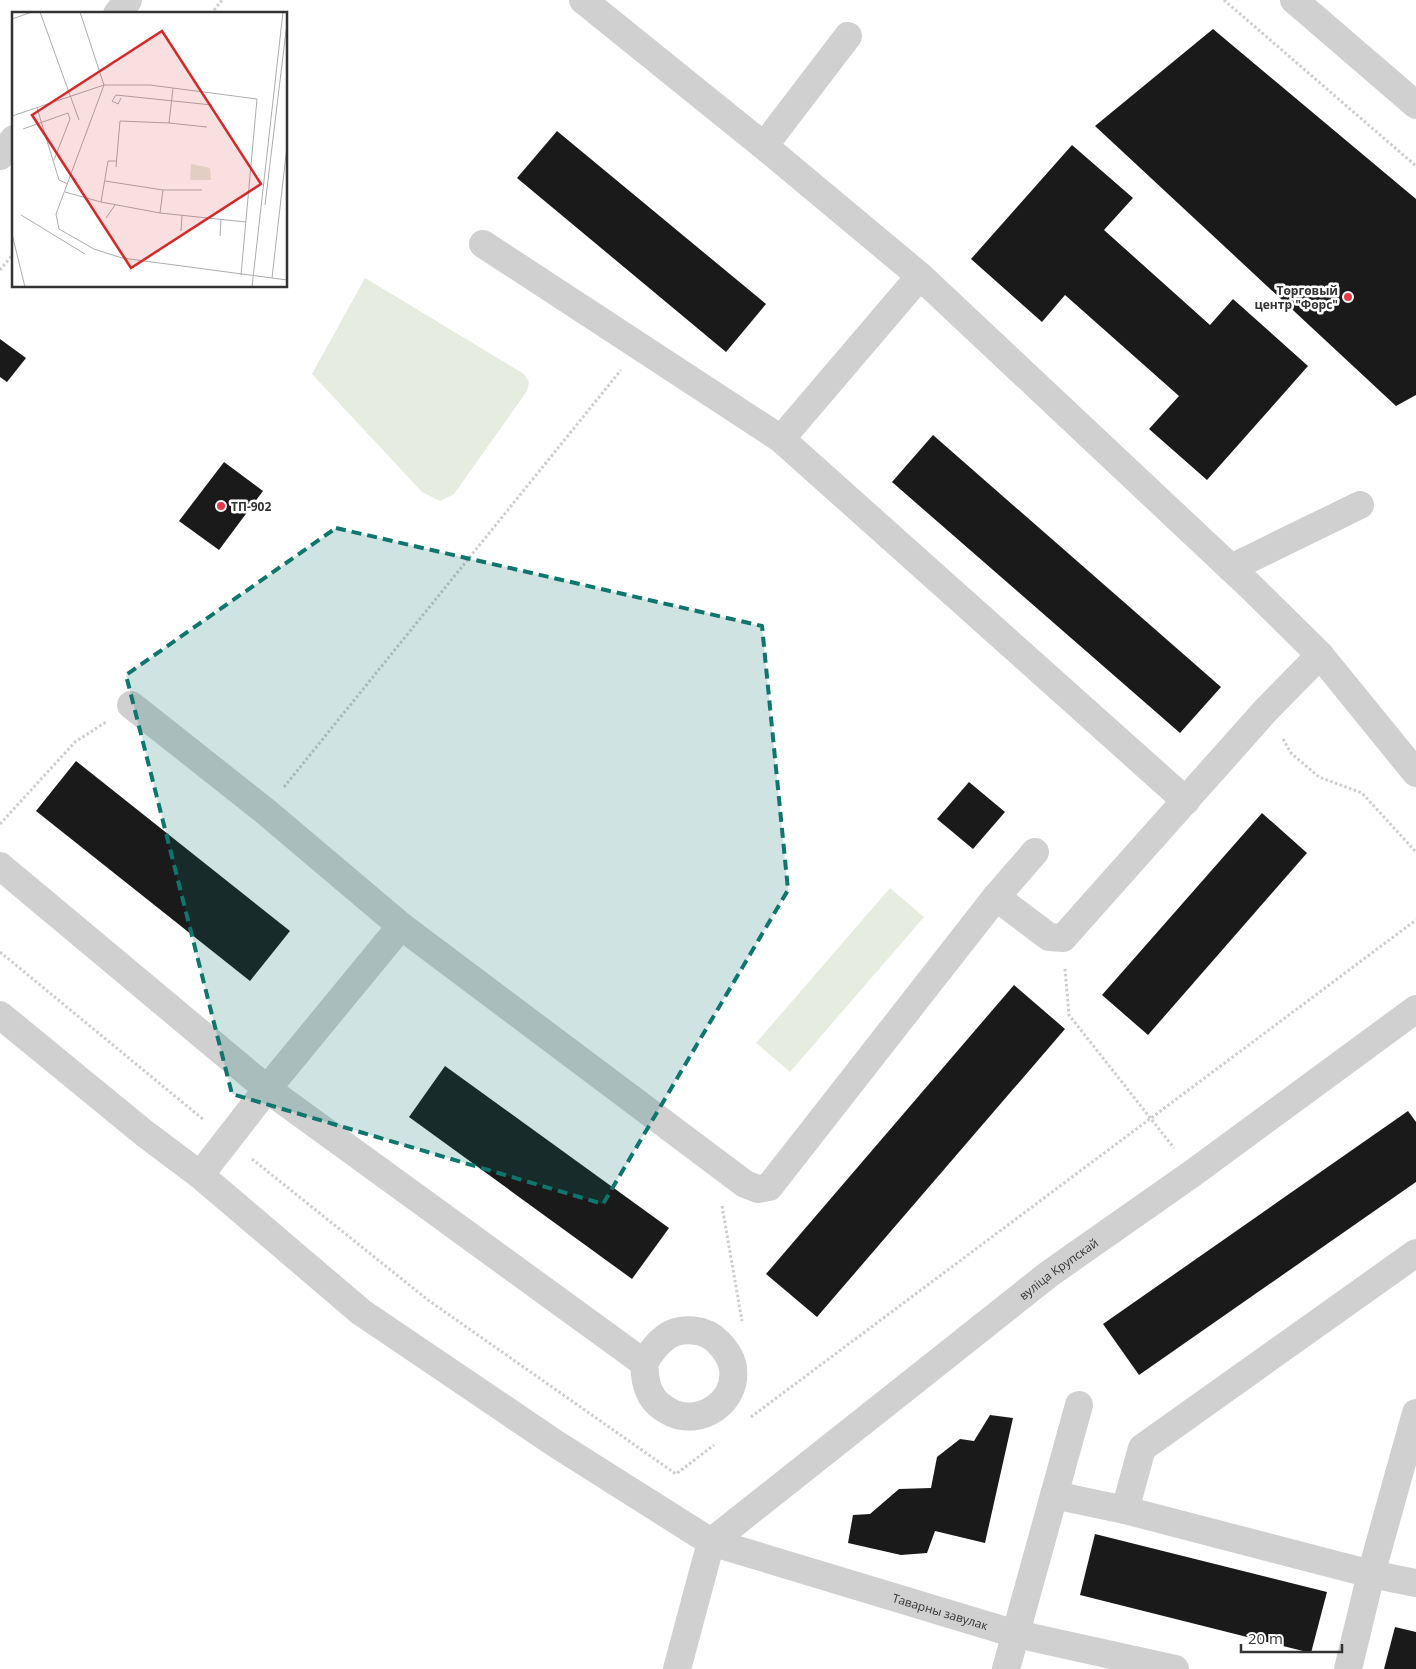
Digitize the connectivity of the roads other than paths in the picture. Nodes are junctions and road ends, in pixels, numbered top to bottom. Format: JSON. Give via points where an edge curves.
{"nodes":[{"id":1,"x":128,"y":0,"type":"edge"},
{"id":2,"x":583,"y":0,"type":"edge"},
{"id":3,"x":1294,"y":0,"type":"edge"},
{"id":4,"x":119,"y":12,"type":"edge"},
{"id":5,"x":848,"y":36,"type":"dead end"},
{"id":6,"x":1416,"y":105,"type":"edge"},
{"id":7,"x":12,"y":141,"type":"edge"},
{"id":8,"x":764,"y":146,"type":"junction"},
{"id":9,"x":0,"y":156,"type":"edge"},
{"id":10,"x":483,"y":244,"type":"dead end"},
{"id":11,"x":920,"y":276,"type":"junction"},
{"id":12,"x":781,"y":438,"type":"junction"},
{"id":13,"x":1360,"y":505,"type":"dead end"},
{"id":14,"x":1231,"y":568,"type":"junction"},
{"id":15,"x":1320,"y":655,"type":"junction"},
{"id":16,"x":131,"y":705,"type":"road end"},
{"id":17,"x":1416,"y":773,"type":"edge"},
{"id":18,"x":1186,"y":801,"type":"junction"},
{"id":19,"x":1035,"y":852,"type":"dead end"},
{"id":20,"x":0,"y":866,"type":"edge"},
{"id":21,"x":996,"y":898,"type":"junction"},
{"id":22,"x":401,"y":926,"type":"junction"},
{"id":23,"x":1416,"y":1009,"type":"edge"},
{"id":24,"x":0,"y":1015,"type":"edge"},
{"id":25,"x":267,"y":1089,"type":"junction"},
{"id":26,"x":200,"y":1174,"type":"junction"},
{"id":27,"x":1416,"y":1254,"type":"edge"},
{"id":28,"x":644,"y":1363,"type":"dead end"},
{"id":29,"x":1079,"y":1405,"type":"dead end"},
{"id":30,"x":1416,"y":1413,"type":"edge"},
{"id":31,"x":1054,"y":1495,"type":"junction"},
{"id":32,"x":1125,"y":1510,"type":"junction"},
{"id":33,"x":711,"y":1542,"type":"junction"},
{"id":34,"x":1371,"y":1574,"type":"junction"},
{"id":35,"x":1416,"y":1583,"type":"edge"},
{"id":36,"x":1016,"y":1634,"type":"junction"},
{"id":37,"x":677,"y":1669,"type":"edge"},
{"id":38,"x":1006,"y":1669,"type":"edge"},
{"id":39,"x":1175,"y":1669,"type":"edge"},
{"id":40,"x":1348,"y":1669,"type":"edge"}],
"edges":[{"from":1,"to":4,"type":"street"},
{"from":2,"to":8,"type":"street"},
{"from":3,"to":6,"type":"street"},
{"from":5,"to":8,"type":"street"},
{"from":7,"to":9,"type":"street"},
{"from":8,"to":11,"type":"street"},
{"from":10,"to":12,"type":"street"},
{"from":11,"to":12,"type":"street"},
{"from":11,"to":14,"type":"street"},
{"from":12,"to":18,"type":"street"},
{"from":13,"to":14,"type":"street"},
{"from":14,"to":15,"type":"street"},
{"from":15,"to":17,"type":"street"},
{"from":15,"to":18,"type":"street","via":[[1266,710]]},
{"from":16,"to":22,"type":"street","via":[[265,811]]},
{"from":18,"to":21,"type":"street","via":[[1063,938],[1048,937]]},
{"from":19,"to":21,"type":"street"},
{"from":20,"to":25,"type":"street"},
{"from":21,"to":22,"type":"street","via":[[770,1187],[758,1189],[745,1184]]},
{"from":22,"to":25,"type":"street"},
{"from":23,"to":33,"type":"street","name":"вуліца Крупскай","via":[[1049,1274]]},
{"from":24,"to":26,"type":"street","name":"Таварны завулак","via":[[144,1133]]},
{"from":25,"to":26,"type":"street"},
{"from":25,"to":28,"type":"street"},
{"from":26,"to":33,"type":"street","name":"Таварны завулак","via":[[361,1312],[556,1444]]},
{"from":27,"to":32,"type":"street","via":[[1142,1448]]},
{"from":29,"to":31,"type":"street"},
{"from":30,"to":34,"type":"street"},
{"from":31,"to":32,"type":"street"},
{"from":31,"to":36,"type":"street"},
{"from":32,"to":34,"type":"street"},
{"from":33,"to":36,"type":"street","name":"Таварны завулак"},
{"from":33,"to":37,"type":"street"},
{"from":34,"to":35,"type":"street"},
{"from":34,"to":40,"type":"street"},
{"from":36,"to":38,"type":"street"},
{"from":36,"to":39,"type":"street","name":"Таварны завулак"}]}
